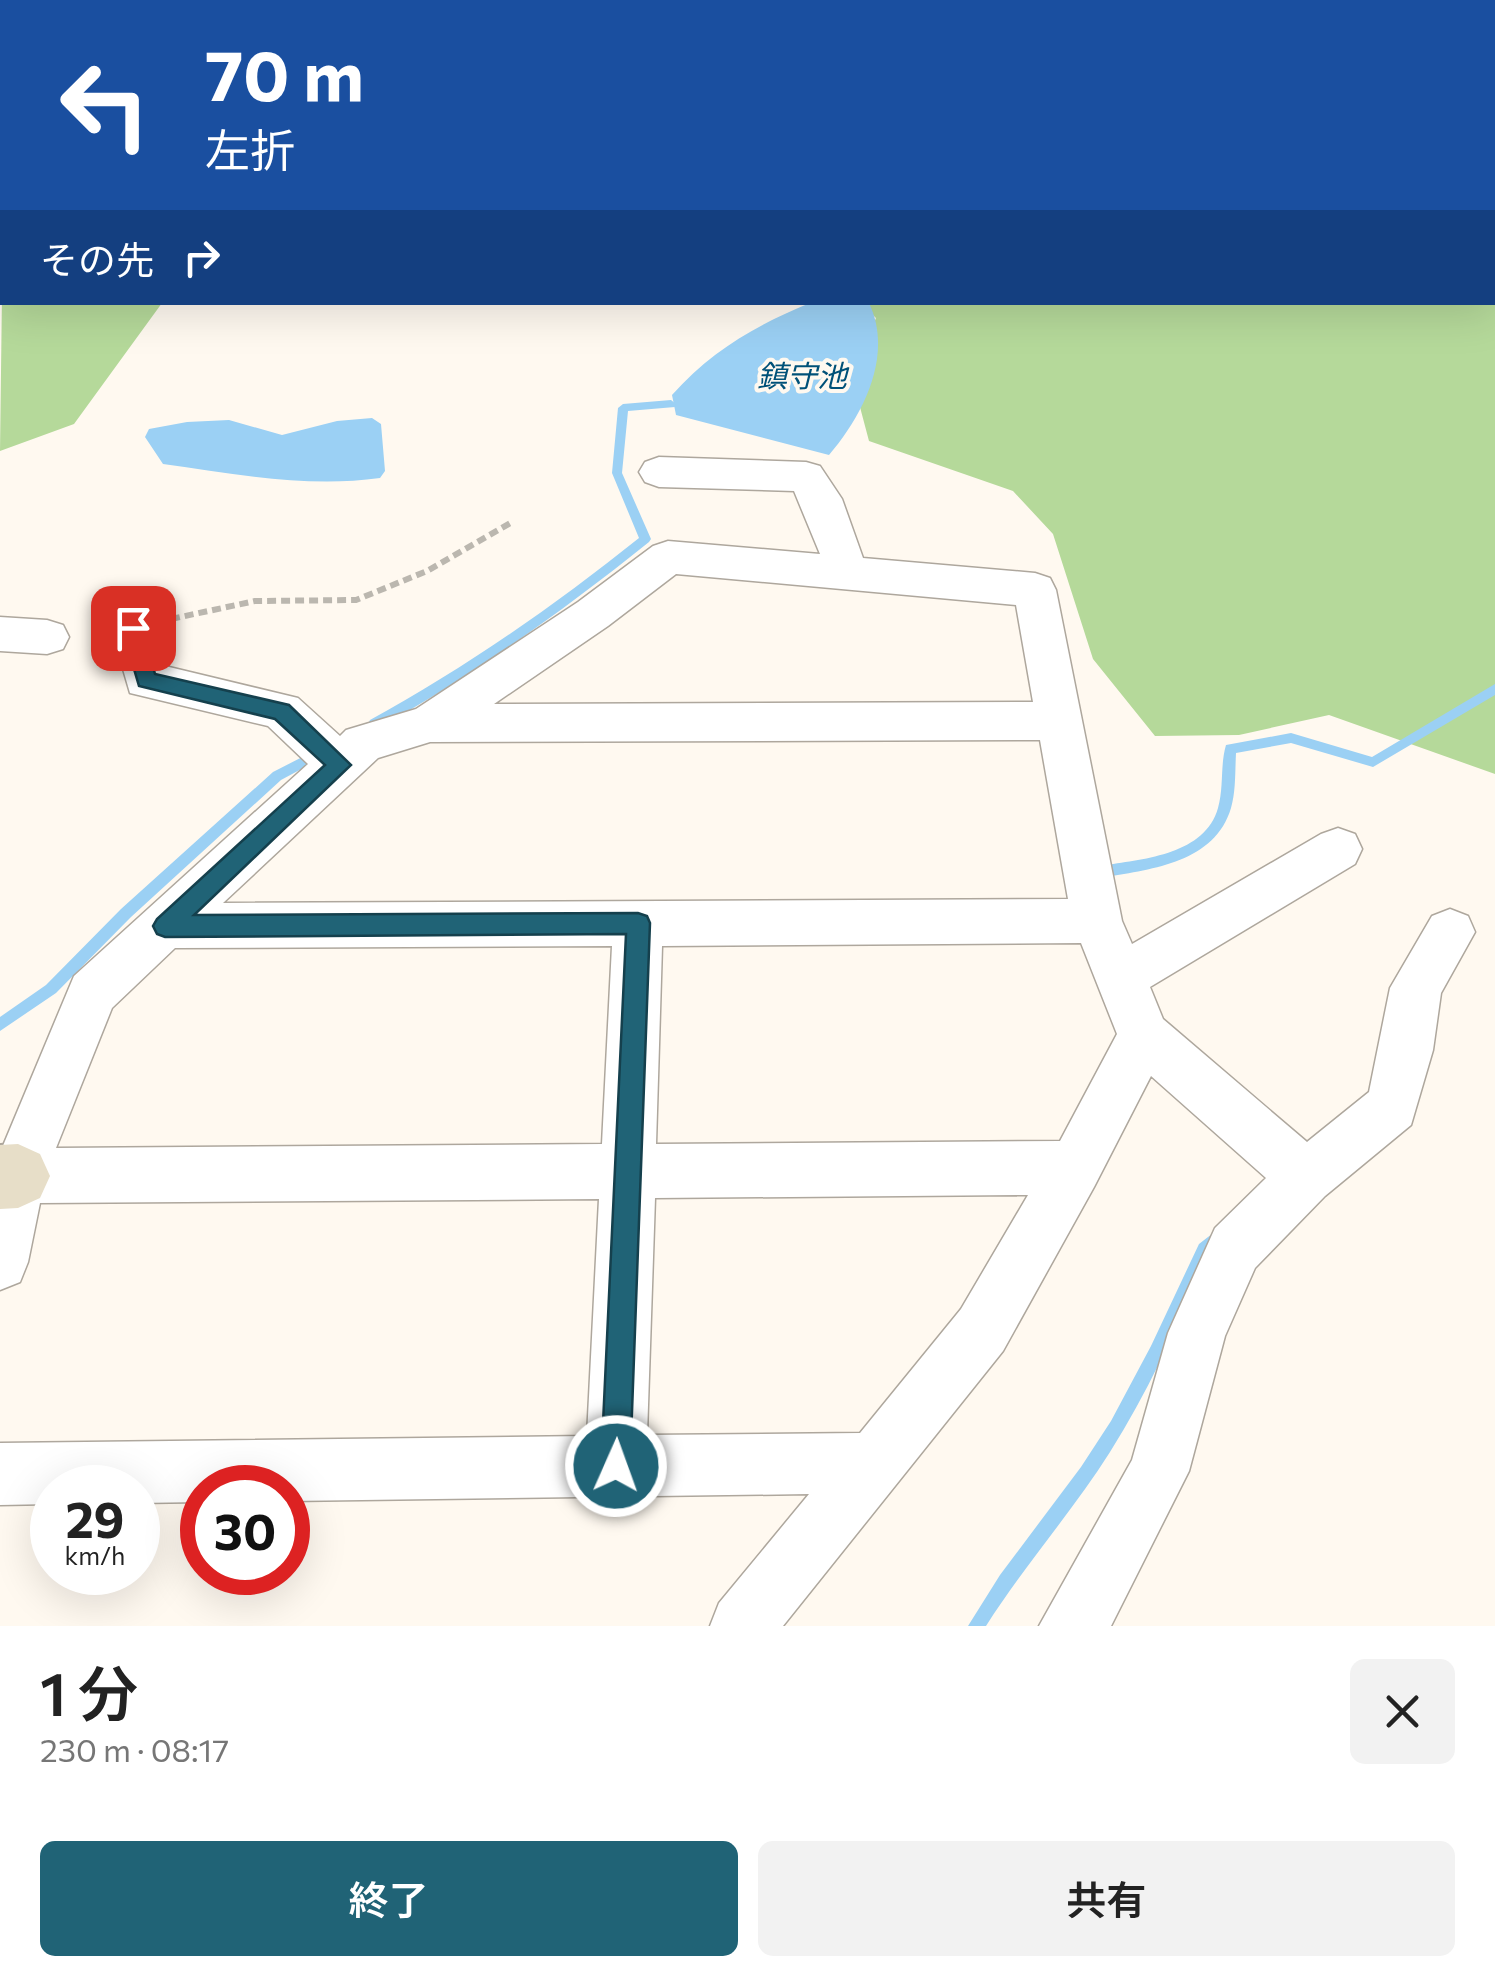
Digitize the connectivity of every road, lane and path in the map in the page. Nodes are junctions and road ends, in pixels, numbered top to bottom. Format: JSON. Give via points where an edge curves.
{"nodes":[{"id":1,"x":659,"y":472,"type":"dead end"},
{"id":2,"x":514,"y":521,"type":"dead end"},
{"id":3,"x":848,"y":574,"type":"junction"},
{"id":4,"x":133,"y":628,"type":"joint"},
{"id":5,"x":0,"y":634,"type":"edge"},
{"id":6,"x":47,"y":636,"type":"dead end"},
{"id":7,"x":1058,"y":721,"type":"junction"},
{"id":8,"x":430,"y":722,"type":"junction"},
{"id":9,"x":340,"y":765,"type":"junction"},
{"id":10,"x":1338,"y":849,"type":"dead end"},
{"id":11,"x":1097,"y":921,"type":"junction"},
{"id":12,"x":638,"y":923,"type":"junction"},
{"id":13,"x":165,"y":926,"type":"junction"},
{"id":14,"x":1450,"y":932,"type":"dead end"},
{"id":15,"x":1120,"y":978,"type":"junction"},
{"id":16,"x":1144,"y":1036,"type":"junction"},
{"id":17,"x":1075,"y":1168,"type":"junction"},
{"id":18,"x":628,"y":1172,"type":"junction"},
{"id":19,"x":9,"y":1177,"type":"edge"},
{"id":20,"x":1306,"y":1177,"type":"junction"},
{"id":21,"x":0,"y":1262,"type":"edge"},
{"id":22,"x":875,"y":1462,"type":"junction"},
{"id":23,"x":616,"y":1466,"type":"junction"},
{"id":24,"x":0,"y":1474,"type":"edge"},
{"id":25,"x":742,"y":1626,"type":"edge"},
{"id":26,"x":1072,"y":1626,"type":"edge"}],
"edges":[{"from":1,"to":3,"type":"street","via":[[806,477],[821,499]]},
{"from":2,"to":4,"type":"path","via":[[427,572],[356,600],[255,600]]},
{"from":3,"to":7,"type":"street","via":[[1034,590]]},
{"from":3,"to":8,"type":"street","via":[[668,558]]},
{"from":4,"to":9,"type":"street","via":[[146,680],[282,712]]},
{"from":5,"to":6,"type":"street"},
{"from":7,"to":8,"type":"street"},
{"from":7,"to":11,"type":"street"},
{"from":8,"to":9,"type":"street","via":[[362,744]]},
{"from":9,"to":13,"type":"street"},
{"from":10,"to":15,"type":"street"},
{"from":11,"to":12,"type":"street"},
{"from":11,"to":15,"type":"street"},
{"from":12,"to":13,"type":"street"},
{"from":12,"to":18,"type":"street"},
{"from":13,"to":19,"type":"street","via":[[92,993]]},
{"from":14,"to":20,"type":"street","via":[[1416,988],[1392,1107]]},
{"from":15,"to":16,"type":"street"},
{"from":16,"to":17,"type":"street"},
{"from":16,"to":20,"type":"street"},
{"from":17,"to":18,"type":"street"},
{"from":17,"to":22,"type":"street","via":[[982,1330]]},
{"from":18,"to":19,"type":"street"},
{"from":18,"to":23,"type":"street"},
{"from":19,"to":21,"type":"street"},
{"from":20,"to":26,"type":"street","via":[[1235,1248],[1197,1333],[1159,1471]]},
{"from":22,"to":23,"type":"street"},
{"from":22,"to":25,"type":"street"},
{"from":23,"to":24,"type":"street"}]}
